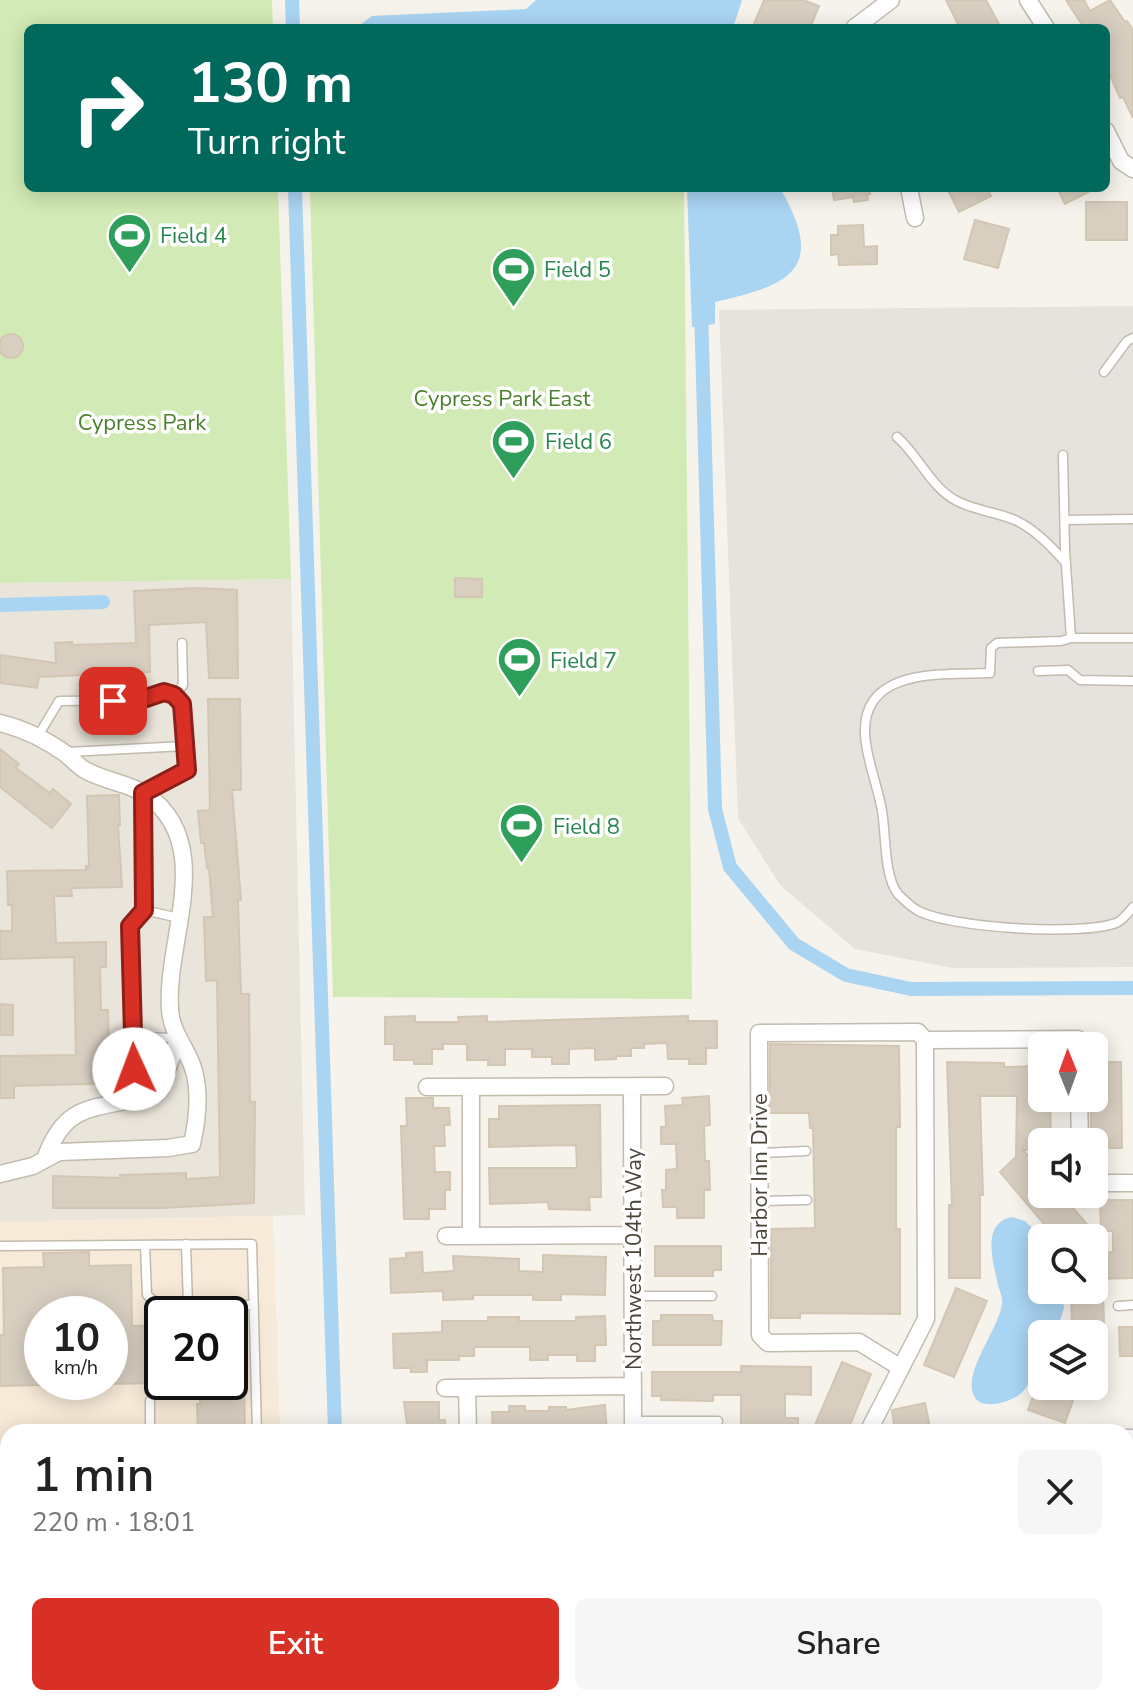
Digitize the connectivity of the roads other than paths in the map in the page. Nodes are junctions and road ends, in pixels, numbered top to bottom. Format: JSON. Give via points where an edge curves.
{"nodes":[{"id":1,"x":891,"y":0,"type":"edge"},
{"id":2,"x":1028,"y":0,"type":"edge"},
{"id":3,"x":859,"y":24,"type":"edge"},
{"id":4,"x":1043,"y":24,"type":"edge"},
{"id":5,"x":1110,"y":139,"type":"edge"},
{"id":6,"x":1133,"y":169,"type":"edge"},
{"id":7,"x":910,"y":192,"type":"edge"},
{"id":8,"x":915,"y":218,"type":"dead end"},
{"id":9,"x":1133,"y":338,"type":"edge"},
{"id":10,"x":1104,"y":372,"type":"dead end"},
{"id":11,"x":897,"y":437,"type":"dead end"},
{"id":12,"x":1063,"y":455,"type":"dead end"},
{"id":13,"x":1133,"y":519,"type":"edge"},
{"id":14,"x":1065,"y":520,"type":"junction"},
{"id":15,"x":1065,"y":562,"type":"junction"},
{"id":16,"x":1071,"y":638,"type":"junction"},
{"id":17,"x":1133,"y":638,"type":"edge"},
{"id":18,"x":182,"y":643,"type":"dead end"},
{"id":19,"x":1038,"y":671,"type":"dead end"},
{"id":20,"x":1133,"y":681,"type":"edge"},
{"id":21,"x":174,"y":695,"type":"junction"},
{"id":22,"x":0,"y":723,"type":"edge"},
{"id":23,"x":38,"y":736,"type":"junction"},
{"id":24,"x":185,"y":746,"type":"junction"},
{"id":25,"x":63,"y":753,"type":"junction"},
{"id":26,"x":143,"y":793,"type":"junction"},
{"id":27,"x":1133,"y":907,"type":"edge"},
{"id":28,"x":144,"y":910,"type":"junction"},
{"id":29,"x":179,"y":918,"type":"junction"},
{"id":30,"x":133,"y":1037,"type":"junction"},
{"id":31,"x":178,"y":1038,"type":"junction"},
{"id":32,"x":1028,"y":1039,"type":"edge"},
{"id":33,"x":925,"y":1040,"type":"junction"},
{"id":34,"x":134,"y":1069,"type":"dead end"},
{"id":35,"x":665,"y":1086,"type":"dead end"},
{"id":36,"x":427,"y":1087,"type":"dead end"},
{"id":37,"x":471,"y":1087,"type":"junction"},
{"id":38,"x":632,"y":1087,"type":"junction"},
{"id":39,"x":806,"y":1151,"type":"dead end"},
{"id":40,"x":759,"y":1153,"type":"junction"},
{"id":41,"x":45,"y":1159,"type":"junction"},
{"id":42,"x":0,"y":1174,"type":"edge"},
{"id":43,"x":1108,"y":1183,"type":"edge"},
{"id":44,"x":1133,"y":1183,"type":"edge"},
{"id":45,"x":807,"y":1200,"type":"dead end"},
{"id":46,"x":759,"y":1201,"type":"junction"},
{"id":47,"x":632,"y":1235,"type":"junction"},
{"id":48,"x":446,"y":1236,"type":"dead end"},
{"id":49,"x":471,"y":1236,"type":"junction"},
{"id":50,"x":186,"y":1244,"type":"junction"},
{"id":51,"x":145,"y":1245,"type":"junction"},
{"id":52,"x":0,"y":1246,"type":"edge"},
{"id":53,"x":148,"y":1296,"type":"edge"},
{"id":54,"x":188,"y":1296,"type":"edge"},
{"id":55,"x":632,"y":1296,"type":"junction"},
{"id":56,"x":712,"y":1296,"type":"dead end"},
{"id":57,"x":248,"y":1305,"type":"edge"},
{"id":58,"x":254,"y":1305,"type":"junction"},
{"id":59,"x":1133,"y":1305,"type":"edge"},
{"id":60,"x":1118,"y":1306,"type":"dead end"},
{"id":61,"x":901,"y":1368,"type":"junction"},
{"id":62,"x":633,"y":1386,"type":"junction"},
{"id":63,"x":445,"y":1388,"type":"dead end"},
{"id":64,"x":467,"y":1388,"type":"junction"},
{"id":65,"x":150,"y":1401,"type":"dead end"},
{"id":66,"x":718,"y":1421,"type":"dead end"},
{"id":67,"x":150,"y":1424,"type":"edge"},
{"id":68,"x":257,"y":1424,"type":"edge"},
{"id":69,"x":468,"y":1424,"type":"edge"},
{"id":70,"x":633,"y":1424,"type":"edge"},
{"id":71,"x":676,"y":1424,"type":"edge"},
{"id":72,"x":872,"y":1424,"type":"edge"}],
"edges":[{"from":1,"to":3,"type":"street"},
{"from":2,"to":4,"type":"street"},
{"from":5,"to":6,"type":"street","via":[[1121,161]]},
{"from":7,"to":8,"type":"street"},
{"from":9,"to":10,"type":"lane"},
{"from":11,"to":15,"type":"lane","via":[[940,489],[957,501],[1019,522]]},
{"from":12,"to":14,"type":"lane"},
{"from":13,"to":14,"type":"lane"},
{"from":14,"to":15,"type":"lane"},
{"from":15,"to":16,"type":"lane"},
{"from":16,"to":17,"type":"lane"},
{"from":16,"to":27,"type":"lane","via":[[997,643],[991,648],[990,673],[909,677],[880,693],[865,734],[881,802],[887,865],[896,893],[918,911],[975,925],[1085,928],[1117,923]]},
{"from":18,"to":21,"type":"lane","via":[[183,685]]},
{"from":19,"to":20,"type":"lane","via":[[1068,670],[1080,680]]},
{"from":21,"to":23,"type":"lane","via":[[59,701]]},
{"from":21,"to":24,"type":"lane","via":[[182,704]]},
{"from":22,"to":23,"type":"street"},
{"from":23,"to":25,"type":"street"},
{"from":24,"to":25,"type":"lane"},
{"from":24,"to":26,"type":"lane","via":[[187,770]]},
{"from":25,"to":26,"type":"street","via":[[85,770]]},
{"from":26,"to":28,"type":"lane"},
{"from":26,"to":29,"type":"street","via":[[159,805],[180,841],[185,865]]},
{"from":28,"to":29,"type":"lane"},
{"from":28,"to":30,"type":"lane","via":[[130,926]]},
{"from":29,"to":31,"type":"street","via":[[169,1000]]},
{"from":30,"to":31,"type":"lane"},
{"from":30,"to":34,"type":"lane"},
{"from":31,"to":41,"type":"street","via":[[159,1085],[145,1097],[83,1109],[53,1137]]},
{"from":31,"to":41,"type":"street","via":[[194,1071],[197,1120],[192,1144],[59,1152]]},
{"from":32,"to":33,"type":"street","name":"Harbor Inn Drive"},
{"from":33,"to":40,"type":"street","name":"Harbor Inn Drive","via":[[918,1032],[759,1033]]},
{"from":33,"to":61,"type":"street","via":[[926,1319]]},
{"from":35,"to":38,"type":"street"},
{"from":36,"to":37,"type":"street"},
{"from":37,"to":38,"type":"street"},
{"from":37,"to":49,"type":"street"},
{"from":38,"to":47,"type":"street","name":"Northwest 104th Way"},
{"from":39,"to":40,"type":"lane"},
{"from":40,"to":46,"type":"street","name":"Harbor Inn Drive"},
{"from":41,"to":42,"type":"street"},
{"from":43,"to":44,"type":"street"},
{"from":45,"to":46,"type":"lane"},
{"from":46,"to":61,"type":"street","name":"Harbor Inn Drive","via":[[760,1335],[768,1343],[859,1342]]},
{"from":47,"to":49,"type":"street"},
{"from":47,"to":55,"type":"street","name":"Northwest 104th Way"},
{"from":48,"to":49,"type":"street"},
{"from":50,"to":51,"type":"lane"},
{"from":50,"to":54,"type":"lane"},
{"from":50,"to":58,"type":"lane","via":[[252,1244]]},
{"from":51,"to":52,"type":"lane"},
{"from":51,"to":53,"type":"lane"},
{"from":55,"to":56,"type":"lane"},
{"from":55,"to":62,"type":"street","name":"Northwest 104th Way"},
{"from":57,"to":58,"type":"lane"},
{"from":58,"to":68,"type":"lane"},
{"from":59,"to":60,"type":"lane"},
{"from":61,"to":72,"type":"street"},
{"from":62,"to":64,"type":"street"},
{"from":62,"to":70,"type":"street","name":"Northwest 104th Way"},
{"from":63,"to":64,"type":"street"},
{"from":64,"to":69,"type":"street"},
{"from":65,"to":67,"type":"lane"},
{"from":66,"to":71,"type":"lane"}]}
